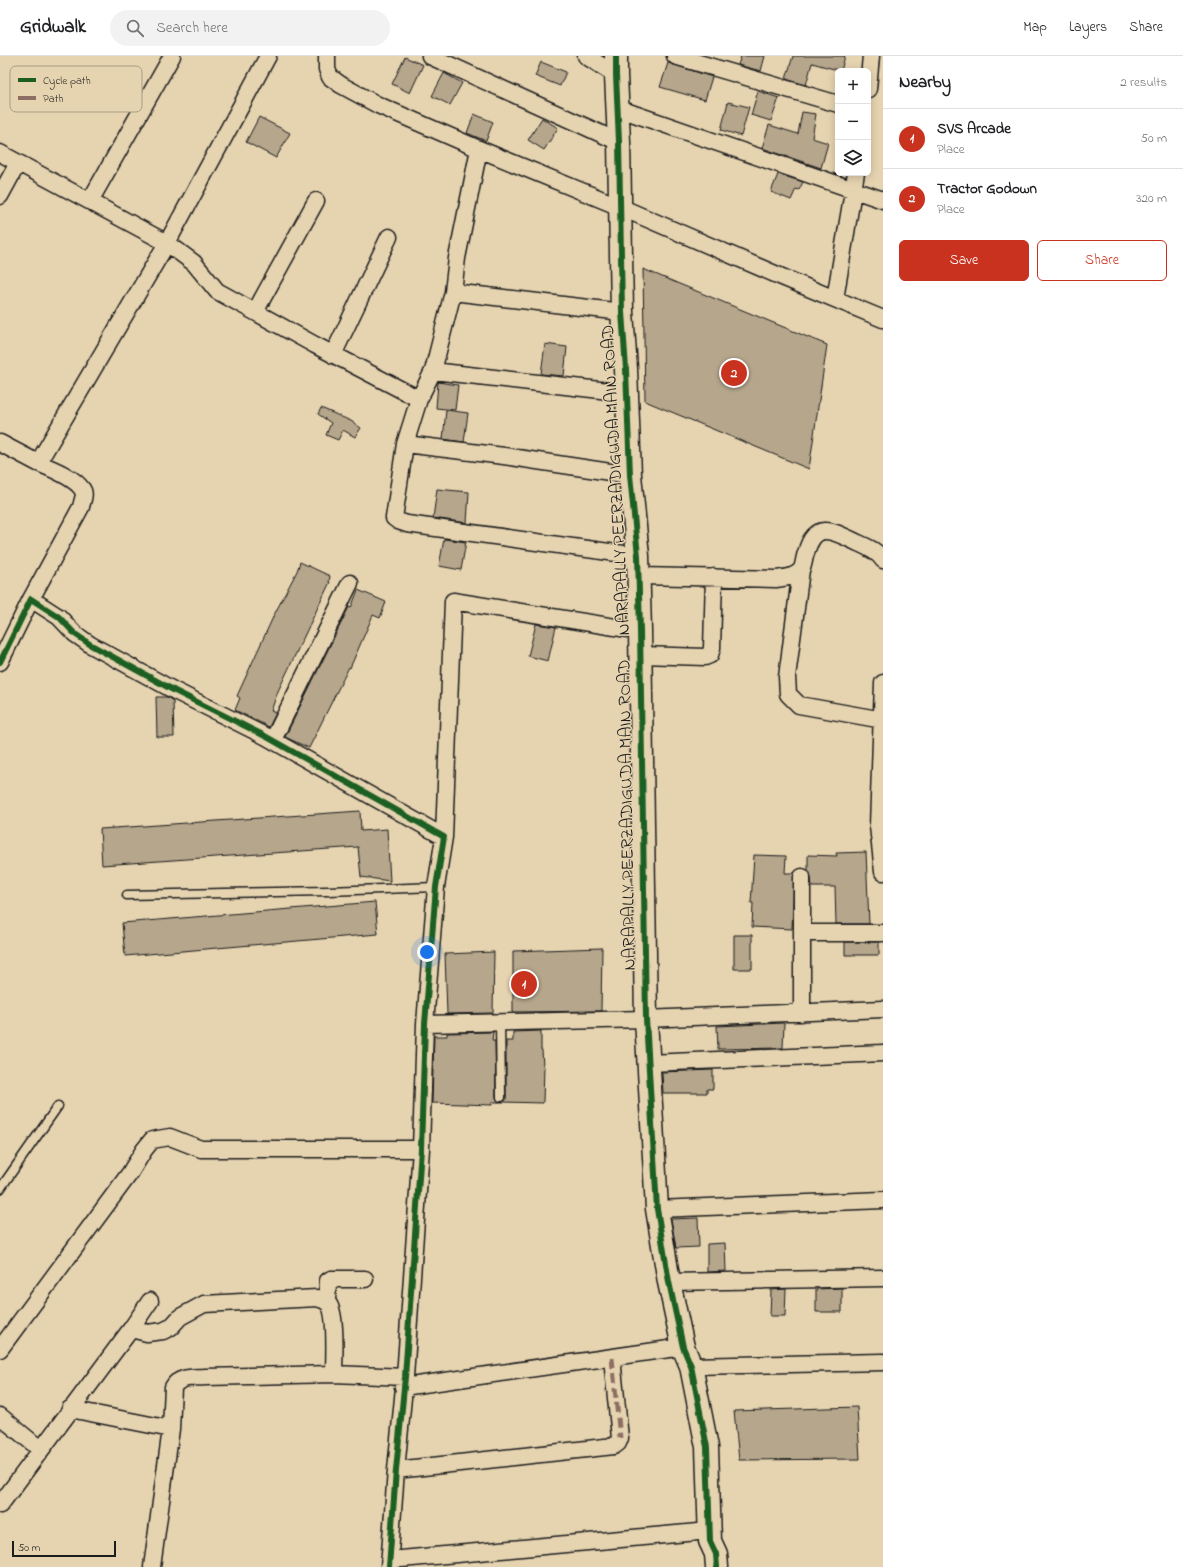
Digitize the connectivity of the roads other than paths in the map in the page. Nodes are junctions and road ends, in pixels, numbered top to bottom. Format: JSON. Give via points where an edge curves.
{"nodes":[{"id":1,"x":172,"y":56,"type":"edge"},
{"id":2,"x":268,"y":56,"type":"edge"},
{"id":3,"x":327,"y":56,"type":"edge"},
{"id":4,"x":430,"y":56,"type":"edge"},
{"id":5,"x":586,"y":56,"type":"edge"},
{"id":6,"x":675,"y":56,"type":"edge"},
{"id":7,"x":871,"y":56,"type":"edge"},
{"id":8,"x":616,"y":66,"type":"edge"},
{"id":9,"x":870,"y":68,"type":"edge"},
{"id":10,"x":835,"y":103,"type":"edge"},
{"id":11,"x":617,"y":108,"type":"junction"},
{"id":12,"x":142,"y":109,"type":"edge"},
{"id":13,"x":140,"y":112,"type":"edge"},
{"id":14,"x":619,"y":142,"type":"junction"},
{"id":15,"x":479,"y":149,"type":"junction"},
{"id":16,"x":0,"y":153,"type":"edge"},
{"id":17,"x":18,"y":162,"type":"junction"},
{"id":18,"x":855,"y":176,"type":"edge"},
{"id":19,"x":853,"y":190,"type":"junction"},
{"id":20,"x":0,"y":196,"type":"edge"},
{"id":21,"x":883,"y":200,"type":"edge"},
{"id":22,"x":90,"y":201,"type":"junction"},
{"id":23,"x":316,"y":201,"type":"dead end"},
{"id":24,"x":620,"y":207,"type":"junction"},
{"id":25,"x":389,"y":237,"type":"dead end"},
{"id":26,"x":167,"y":243,"type":"junction"},
{"id":27,"x":453,"y":292,"type":"junction"},
{"id":28,"x":835,"y":299,"type":"junction"},
{"id":29,"x":255,"y":312,"type":"junction"},
{"id":30,"x":622,"y":312,"type":"junction"},
{"id":31,"x":883,"y":319,"type":"edge"},
{"id":32,"x":333,"y":355,"type":"junction"},
{"id":33,"x":433,"y":371,"type":"junction"},
{"id":34,"x":627,"y":394,"type":"junction"},
{"id":35,"x":418,"y":399,"type":"junction"},
{"id":36,"x":0,"y":443,"type":"edge"},
{"id":37,"x":405,"y":444,"type":"junction"},
{"id":38,"x":38,"y":463,"type":"junction"},
{"id":39,"x":630,"y":475,"type":"junction"},
{"id":40,"x":883,"y":560,"type":"edge"},
{"id":41,"x":638,"y":566,"type":"junction"},
{"id":42,"x":801,"y":570,"type":"junction"},
{"id":43,"x":714,"y":577,"type":"junction"},
{"id":44,"x":350,"y":583,"type":"dead end"},
{"id":45,"x":31,"y":599,"type":"junction"},
{"id":46,"x":640,"y":631,"type":"junction"},
{"id":47,"x":641,"y":655,"type":"junction"},
{"id":48,"x":0,"y":662,"type":"edge"},
{"id":49,"x":883,"y":683,"type":"edge"},
{"id":50,"x":882,"y":720,"type":"edge"},
{"id":51,"x":273,"y":740,"type":"junction"},
{"id":52,"x":444,"y":837,"type":"junction"},
{"id":53,"x":883,"y":872,"type":"edge"},
{"id":54,"x":802,"y":877,"type":"dead end"},
{"id":55,"x":436,"y":887,"type":"junction"},
{"id":56,"x":127,"y":895,"type":"dead end"},
{"id":57,"x":883,"y":932,"type":"edge"},
{"id":58,"x":802,"y":933,"type":"junction"},
{"id":59,"x":883,"y":1009,"type":"edge"},
{"id":60,"x":802,"y":1013,"type":"junction"},
{"id":61,"x":646,"y":1019,"type":"junction"},
{"id":62,"x":500,"y":1022,"type":"junction"},
{"id":63,"x":426,"y":1024,"type":"junction"},
{"id":64,"x":883,"y":1053,"type":"edge"},
{"id":65,"x":649,"y":1063,"type":"junction"},
{"id":66,"x":501,"y":1097,"type":"dead end"},
{"id":67,"x":58,"y":1106,"type":"dead end"},
{"id":68,"x":421,"y":1149,"type":"junction"},
{"id":69,"x":0,"y":1189,"type":"edge"},
{"id":70,"x":883,"y":1200,"type":"edge"},
{"id":71,"x":657,"y":1209,"type":"junction"},
{"id":72,"x":883,"y":1278,"type":"edge"},
{"id":73,"x":365,"y":1279,"type":"dead end"},
{"id":74,"x":669,"y":1282,"type":"junction"},
{"id":75,"x":150,"y":1301,"type":"dead end"},
{"id":76,"x":327,"y":1301,"type":"junction"},
{"id":77,"x":131,"y":1329,"type":"junction"},
{"id":78,"x":0,"y":1349,"type":"edge"},
{"id":79,"x":687,"y":1357,"type":"junction"},
{"id":80,"x":612,"y":1358,"type":"junction"},
{"id":81,"x":883,"y":1362,"type":"edge"},
{"id":82,"x":334,"y":1374,"type":"junction"},
{"id":83,"x":404,"y":1382,"type":"junction"},
{"id":84,"x":70,"y":1409,"type":"junction"},
{"id":85,"x":0,"y":1416,"type":"edge"},
{"id":86,"x":171,"y":1428,"type":"junction"},
{"id":87,"x":40,"y":1450,"type":"junction"},
{"id":88,"x":396,"y":1470,"type":"junction"},
{"id":89,"x":0,"y":1505,"type":"edge"},
{"id":90,"x":709,"y":1536,"type":"junction"},
{"id":91,"x":390,"y":1563,"type":"edge"},
{"id":92,"x":152,"y":1567,"type":"edge"},
{"id":93,"x":705,"y":1567,"type":"edge"},
{"id":94,"x":717,"y":1567,"type":"edge"}],
"edges":[{"from":1,"to":12,"type":"street"},
{"from":2,"to":26,"type":"street"},
{"from":3,"to":15,"type":"street","via":[[330,77],[341,85],[378,105]]},
{"from":4,"to":14,"type":"street"},
{"from":5,"to":8,"type":"street"},
{"from":6,"to":10,"type":"street"},
{"from":7,"to":9,"type":"street"},
{"from":8,"to":11,"type":"street","name":"NARAPALLY PEERZADIGUDA MAIN ROAD"},
{"from":11,"to":14,"type":"street","name":"NARAPALLY PEERZADIGUDA MAIN ROAD"},
{"from":11,"to":19,"type":"street"},
{"from":13,"to":22,"type":"street"},
{"from":14,"to":24,"type":"street","name":"NARAPALLY PEERZADIGUDA MAIN ROAD"},
{"from":15,"to":24,"type":"street"},
{"from":15,"to":27,"type":"street","via":[[457,258]]},
{"from":16,"to":17,"type":"street"},
{"from":17,"to":20,"type":"street"},
{"from":17,"to":22,"type":"street"},
{"from":18,"to":19,"type":"street"},
{"from":19,"to":21,"type":"street"},
{"from":19,"to":28,"type":"street"},
{"from":22,"to":26,"type":"street"},
{"from":23,"to":29,"type":"street"},
{"from":24,"to":28,"type":"street"},
{"from":24,"to":30,"type":"street","name":"NARAPALLY PEERZADIGUDA MAIN ROAD"},
{"from":25,"to":32,"type":"street"},
{"from":26,"to":29,"type":"street","via":[[194,263],[217,291]]},
{"from":26,"to":38,"type":"street"},
{"from":27,"to":30,"type":"street"},
{"from":27,"to":33,"type":"street"},
{"from":28,"to":31,"type":"street"},
{"from":29,"to":32,"type":"street"},
{"from":30,"to":34,"type":"street","name":"NARAPALLY PEERZADIGUDA MAIN ROAD"},
{"from":32,"to":35,"type":"street"},
{"from":33,"to":34,"type":"street"},
{"from":33,"to":35,"type":"street"},
{"from":34,"to":39,"type":"street","name":"NARAPALLY PEERZADIGUDA MAIN ROAD"},
{"from":35,"to":37,"type":"street"},
{"from":36,"to":38,"type":"street"},
{"from":37,"to":39,"type":"street"},
{"from":37,"to":41,"type":"street","via":[[394,518],[398,521]]},
{"from":38,"to":45,"type":"street","via":[[72,480],[82,489],[84,496],[81,507]]},
{"from":39,"to":41,"type":"street","name":"NARAPALLY PEERZADIGUDA MAIN ROAD"},
{"from":40,"to":42,"type":"street","via":[[880,555],[864,546],[827,530],[816,533],[809,542]]},
{"from":41,"to":43,"type":"street"},
{"from":41,"to":46,"type":"street","name":"NARAPALLY PEERZADIGUDA MAIN ROAD"},
{"from":42,"to":43,"type":"street","via":[[791,577]]},
{"from":42,"to":50,"type":"street","via":[[788,694],[800,705]]},
{"from":43,"to":47,"type":"street","via":[[710,655]]},
{"from":44,"to":51,"type":"street"},
{"from":45,"to":48,"type":"street"},
{"from":45,"to":51,"type":"street","via":[[59,617],[75,634],[91,645],[175,692]]},
{"from":46,"to":47,"type":"street","name":"NARAPALLY PEERZADIGUDA MAIN ROAD"},
{"from":46,"to":52,"type":"street","via":[[453,601]]},
{"from":47,"to":61,"type":"street","name":"NARAPALLY PEERZADIGUDA MAIN ROAD"},
{"from":49,"to":50,"type":"street"},
{"from":50,"to":53,"type":"street","via":[[878,826]]},
{"from":51,"to":52,"type":"street"},
{"from":52,"to":55,"type":"street"},
{"from":54,"to":58,"type":"street"},
{"from":55,"to":56,"type":"lane"},
{"from":55,"to":63,"type":"street"},
{"from":57,"to":58,"type":"street"},
{"from":58,"to":60,"type":"street"},
{"from":59,"to":60,"type":"street"},
{"from":60,"to":61,"type":"street"},
{"from":61,"to":62,"type":"street"},
{"from":61,"to":65,"type":"street","name":"NARAPALLY PEERZADIGUDA MAIN ROAD"},
{"from":62,"to":63,"type":"street"},
{"from":62,"to":66,"type":"lane"},
{"from":63,"to":68,"type":"street"},
{"from":64,"to":65,"type":"street"},
{"from":65,"to":71,"type":"street","name":"NARAPALLY PEERZADIGUDA MAIN ROAD"},
{"from":67,"to":69,"type":"lane"},
{"from":68,"to":78,"type":"street","via":[[201,1149],[170,1137],[152,1140]]},
{"from":68,"to":83,"type":"street"},
{"from":70,"to":71,"type":"street"},
{"from":71,"to":74,"type":"street","name":"NARAPALLY PEERZADIGUDA MAIN ROAD"},
{"from":72,"to":74,"type":"street"},
{"from":73,"to":76,"type":"street","via":[[331,1279],[328,1281]]},
{"from":74,"to":79,"type":"street","name":"NARAPALLY PEERZADIGUDA MAIN ROAD"},
{"from":75,"to":77,"type":"street"},
{"from":76,"to":77,"type":"street","via":[[316,1298],[204,1304],[180,1317],[163,1331],[147,1333]]},
{"from":76,"to":82,"type":"street","via":[[333,1318]]},
{"from":77,"to":84,"type":"street"},
{"from":79,"to":80,"type":"street"},
{"from":79,"to":81,"type":"street"},
{"from":79,"to":90,"type":"street","name":"NARAPALLY PEERZADIGUDA MAIN ROAD","via":[[707,1447]]},
{"from":80,"to":83,"type":"street"},
{"from":80,"to":88,"type":"street","via":[[620,1438],[614,1446]]},
{"from":82,"to":83,"type":"street"},
{"from":82,"to":86,"type":"street","via":[[184,1379],[176,1382],[173,1387]]},
{"from":83,"to":88,"type":"street"},
{"from":84,"to":86,"type":"street"},
{"from":84,"to":87,"type":"street"},
{"from":85,"to":87,"type":"street"},
{"from":86,"to":92,"type":"street"},
{"from":87,"to":89,"type":"street"},
{"from":88,"to":91,"type":"street"},
{"from":90,"to":91,"type":"street"},
{"from":90,"to":93,"type":"street","name":"NARAPALLY PEERZADIGUDA MAIN ROAD"},
{"from":90,"to":94,"type":"street","name":"NARAPALLY PEERZADIGUDA MAIN ROAD","via":[[716,1554]]}]}
